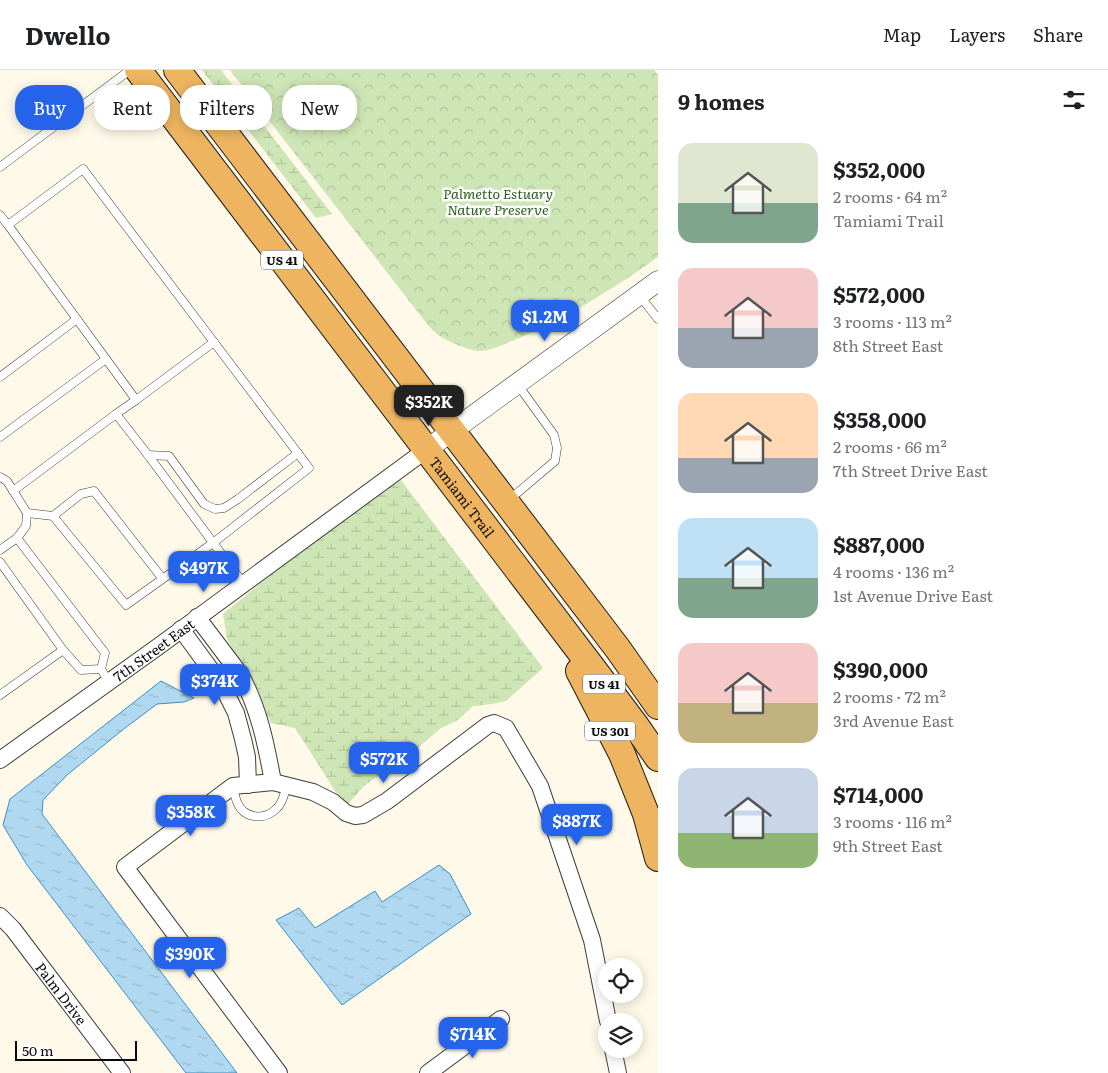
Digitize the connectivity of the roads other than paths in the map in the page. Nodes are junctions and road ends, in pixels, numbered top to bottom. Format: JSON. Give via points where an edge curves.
{"nodes":[{"id":1,"x":130,"y":70,"type":"edge"},
{"id":2,"x":138,"y":70,"type":"edge"},
{"id":3,"x":177,"y":70,"type":"edge"},
{"id":4,"x":0,"y":167,"type":"edge"},
{"id":5,"x":0,"y":214,"type":"edge"},
{"id":6,"x":8,"y":225,"type":"junction"},
{"id":7,"x":658,"y":281,"type":"edge"},
{"id":8,"x":638,"y":295,"type":"junction"},
{"id":9,"x":77,"y":319,"type":"junction"},
{"id":10,"x":658,"y":319,"type":"edge"},
{"id":11,"x":214,"y":342,"type":"junction"},
{"id":12,"x":106,"y":359,"type":"junction"},
{"id":13,"x":0,"y":377,"type":"edge"},
{"id":14,"x":517,"y":384,"type":"junction"},
{"id":15,"x":136,"y":400,"type":"junction"},
{"id":16,"x":116,"y":414,"type":"junction"},
{"id":17,"x":452,"y":432,"type":"junction"},
{"id":18,"x":0,"y":437,"type":"edge"},
{"id":19,"x":426,"y":450,"type":"junction"},
{"id":20,"x":298,"y":453,"type":"junction"},
{"id":21,"x":148,"y":454,"type":"junction"},
{"id":22,"x":0,"y":477,"type":"edge"},
{"id":23,"x":13,"y":491,"type":"junction"},
{"id":24,"x":506,"y":502,"type":"junction"},
{"id":25,"x":27,"y":513,"type":"junction"},
{"id":26,"x":53,"y":516,"type":"junction"},
{"id":27,"x":17,"y":538,"type":"junction"},
{"id":28,"x":213,"y":543,"type":"junction"},
{"id":29,"x":0,"y":550,"type":"edge"},
{"id":30,"x":0,"y":562,"type":"edge"},
{"id":31,"x":162,"y":578,"type":"junction"},
{"id":32,"x":243,"y":583,"type":"junction"},
{"id":33,"x":548,"y":610,"type":"junction"},
{"id":34,"x":197,"y":617,"type":"junction"},
{"id":35,"x":181,"y":629,"type":"junction"},
{"id":36,"x":618,"y":649,"type":"junction"},
{"id":37,"x":63,"y":650,"type":"junction"},
{"id":38,"x":240,"y":674,"type":"junction"},
{"id":39,"x":104,"y":676,"type":"junction"},
{"id":40,"x":222,"y":684,"type":"junction"},
{"id":41,"x":658,"y":690,"type":"edge"},
{"id":42,"x":0,"y":695,"type":"edge"},
{"id":43,"x":658,"y":706,"type":"edge"},
{"id":44,"x":264,"y":735,"type":"junction"},
{"id":45,"x":244,"y":739,"type":"junction"},
{"id":46,"x":658,"y":758,"type":"edge"},
{"id":47,"x":0,"y":760,"type":"edge"},
{"id":48,"x":280,"y":784,"type":"junction"},
{"id":49,"x":240,"y":786,"type":"junction"},
{"id":50,"x":658,"y":858,"type":"edge"},
{"id":51,"x":0,"y":916,"type":"edge"},
{"id":52,"x":606,"y":1013,"type":"edge"},
{"id":53,"x":501,"y":1019,"type":"dead end"},
{"id":54,"x":615,"y":1058,"type":"edge"},
{"id":55,"x":122,"y":1073,"type":"edge"},
{"id":56,"x":279,"y":1073,"type":"edge"},
{"id":57,"x":428,"y":1073,"type":"edge"},
{"id":58,"x":618,"y":1073,"type":"edge"}],
"edges":[{"from":1,"to":4,"type":"lane"},
{"from":2,"to":19,"type":"highway","name":"Tamiami Trail","number":"US 41"},
{"from":3,"to":17,"type":"highway","number":"US 41"},
{"from":5,"to":6,"type":"lane"},
{"from":6,"to":9,"type":"lane"},
{"from":6,"to":11,"type":"lane","via":[[83,169]]},
{"from":7,"to":8,"type":"street"},
{"from":8,"to":10,"type":"lane"},
{"from":8,"to":14,"type":"street"},
{"from":9,"to":12,"type":"lane"},
{"from":9,"to":13,"type":"lane"},
{"from":11,"to":15,"type":"lane"},
{"from":11,"to":20,"type":"lane"},
{"from":12,"to":15,"type":"lane"},
{"from":12,"to":18,"type":"lane"},
{"from":14,"to":17,"type":"street"},
{"from":14,"to":24,"type":"lane","via":[[554,435],[557,448],[555,460]]},
{"from":15,"to":16,"type":"lane"},
{"from":16,"to":21,"type":"lane"},
{"from":16,"to":23,"type":"lane"},
{"from":17,"to":19,"type":"street"},
{"from":17,"to":24,"type":"highway","number":"US 41"},
{"from":19,"to":32,"type":"street","name":"7th Street East"},
{"from":19,"to":33,"type":"highway","name":"Tamiami Trail","number":"US 41"},
{"from":20,"to":21,"type":"lane","via":[[224,508],[215,509],[204,504],[169,456]]},
{"from":20,"to":28,"type":"lane","via":[[309,468]]},
{"from":21,"to":28,"type":"lane"},
{"from":22,"to":23,"type":"lane"},
{"from":23,"to":25,"type":"lane"},
{"from":24,"to":36,"type":"highway","number":"US 41"},
{"from":25,"to":26,"type":"lane"},
{"from":25,"to":27,"type":"lane","via":[[26,526]]},
{"from":26,"to":31,"type":"lane","via":[[126,604]]},
{"from":26,"to":31,"type":"lane","via":[[81,494],[94,491]]},
{"from":27,"to":29,"type":"lane"},
{"from":27,"to":39,"type":"lane","via":[[105,653]]},
{"from":28,"to":31,"type":"lane"},
{"from":28,"to":32,"type":"lane"},
{"from":30,"to":37,"type":"lane"},
{"from":32,"to":34,"type":"street","name":"7th Street East"},
{"from":33,"to":46,"type":"highway","name":"Tamiami Trail","number":"US 41"},
{"from":33,"to":50,"type":"highway","number":"US 301","via":[[622,754],[646,814]]},
{"from":34,"to":35,"type":"street","name":"7th Street East"},
{"from":34,"to":38,"type":"street"},
{"from":35,"to":39,"type":"street","name":"7th Street East"},
{"from":35,"to":40,"type":"street"},
{"from":36,"to":41,"type":"highway"},
{"from":36,"to":43,"type":"highway","number":"US 41"},
{"from":37,"to":39,"type":"lane","via":[[81,670]]},
{"from":37,"to":42,"type":"lane"},
{"from":38,"to":40,"type":"street"},
{"from":38,"to":44,"type":"street"},
{"from":39,"to":47,"type":"street","name":"7th Street East"},
{"from":40,"to":45,"type":"street"},
{"from":44,"to":45,"type":"street"},
{"from":44,"to":48,"type":"street"},
{"from":45,"to":49,"type":"street","via":[[247,757]]},
{"from":48,"to":49,"type":"street"},
{"from":48,"to":49,"type":"lane","via":[[281,803],[276,810],[257,817],[242,810],[237,802]]},
{"from":48,"to":52,"type":"street","via":[[313,792],[346,813],[363,815],[387,801],[488,725],[494,723],[506,728],[540,786],[592,940]]},
{"from":49,"to":56,"type":"street","via":[[125,867]]},
{"from":51,"to":55,"type":"street","name":"Palm Drive"},
{"from":53,"to":57,"type":"street"},
{"from":54,"to":58,"type":"street"}]}
